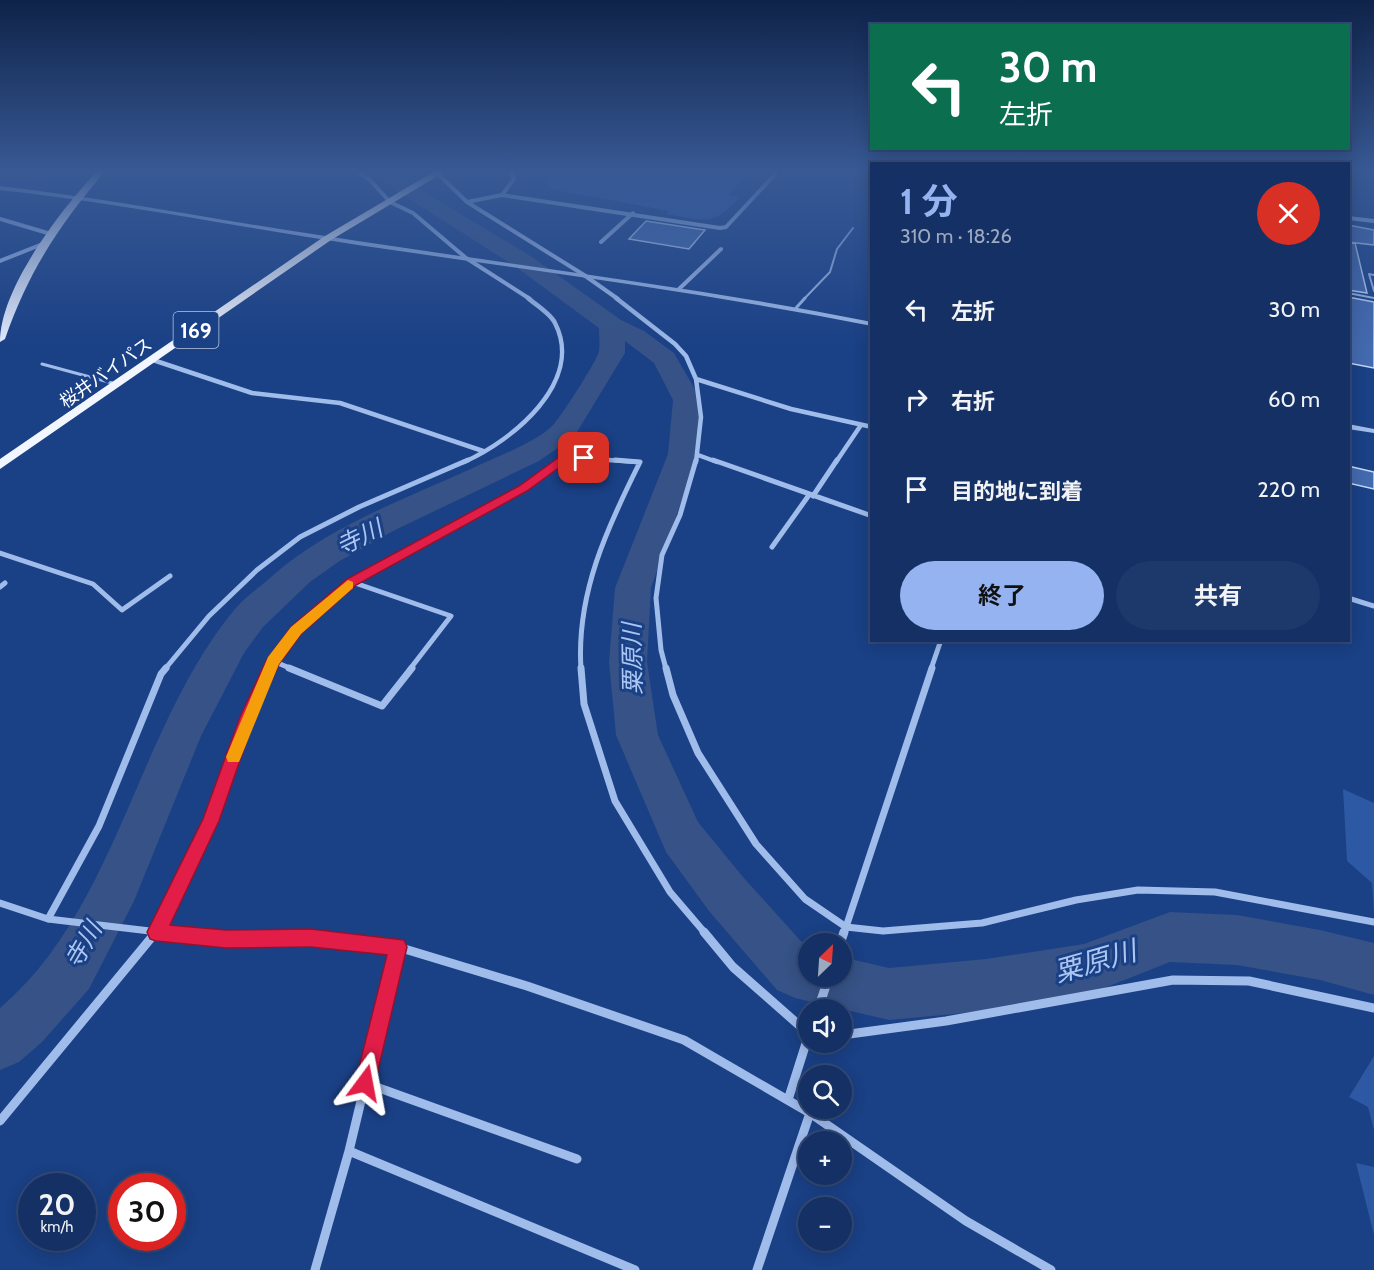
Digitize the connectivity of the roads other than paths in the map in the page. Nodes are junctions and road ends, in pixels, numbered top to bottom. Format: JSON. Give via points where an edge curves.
{"nodes":[{"id":1,"x":38,"y":230,"type":"edge"},
{"id":2,"x":54,"y":230,"type":"edge"},
{"id":3,"x":282,"y":230,"type":"edge"},
{"id":4,"x":341,"y":230,"type":"edge"},
{"id":5,"x":434,"y":230,"type":"edge"},
{"id":6,"x":511,"y":230,"type":"edge"},
{"id":7,"x":614,"y":230,"type":"edge"},
{"id":8,"x":851,"y":230,"type":"edge"},
{"id":9,"x":51,"y":234,"type":"junction"},
{"id":10,"x":328,"y":238,"type":"junction"},
{"id":11,"x":601,"y":242,"type":"dead end"},
{"id":12,"x":45,"y":243,"type":"junction"},
{"id":13,"x":721,"y":249,"type":"dead end"},
{"id":14,"x":469,"y":258,"type":"junction"},
{"id":15,"x":0,"y":261,"type":"edge"},
{"id":16,"x":580,"y":275,"type":"junction"},
{"id":17,"x":1374,"y":275,"type":"edge"},
{"id":18,"x":679,"y":289,"type":"junction"},
{"id":19,"x":1374,"y":291,"type":"edge"},
{"id":20,"x":1350,"y":293,"type":"edge"},
{"id":21,"x":1374,"y":298,"type":"edge"},
{"id":22,"x":796,"y":308,"type":"junction"},
{"id":23,"x":870,"y":324,"type":"edge"},
{"id":24,"x":0,"y":339,"type":"edge"},
{"id":25,"x":153,"y":360,"type":"junction"},
{"id":26,"x":42,"y":364,"type":"dead end"},
{"id":27,"x":696,"y":379,"type":"junction"},
{"id":28,"x":119,"y":384,"type":"junction"},
{"id":29,"x":861,"y":425,"type":"junction"},
{"id":30,"x":1350,"y":426,"type":"edge"},
{"id":31,"x":870,"y":427,"type":"edge"},
{"id":32,"x":1374,"y":431,"type":"edge"},
{"id":33,"x":483,"y":451,"type":"junction"},
{"id":34,"x":698,"y":455,"type":"junction"},
{"id":35,"x":0,"y":465,"type":"edge"},
{"id":36,"x":811,"y":496,"type":"junction"},
{"id":37,"x":870,"y":515,"type":"edge"},
{"id":38,"x":772,"y":547,"type":"dead end"},
{"id":39,"x":0,"y":553,"type":"edge"},
{"id":40,"x":170,"y":576,"type":"dead end"},
{"id":41,"x":352,"y":582,"type":"junction"},
{"id":42,"x":1350,"y":599,"type":"edge"},
{"id":43,"x":1374,"y":606,"type":"edge"},
{"id":44,"x":940,"y":642,"type":"edge"},
{"id":45,"x":273,"y":661,"type":"junction"},
{"id":46,"x":0,"y":903,"type":"edge"},
{"id":47,"x":48,"y":919,"type":"junction"},
{"id":48,"x":1374,"y":922,"type":"edge"},
{"id":49,"x":845,"y":930,"type":"junction"},
{"id":50,"x":156,"y":932,"type":"junction"},
{"id":51,"x":844,"y":933,"type":"edge"},
{"id":52,"x":398,"y":947,"type":"junction"},
{"id":53,"x":1374,"y":1008,"type":"edge"},
{"id":54,"x":798,"y":1026,"type":"edge"},
{"id":55,"x":852,"y":1034,"type":"edge"},
{"id":56,"x":802,"y":1053,"type":"edge"},
{"id":57,"x":365,"y":1083,"type":"junction"},
{"id":58,"x":788,"y":1100,"type":"junction"},
{"id":59,"x":798,"y":1106,"type":"edge"},
{"id":60,"x":808,"y":1119,"type":"edge"},
{"id":61,"x":819,"y":1119,"type":"edge"},
{"id":62,"x":0,"y":1121,"type":"edge"},
{"id":63,"x":349,"y":1151,"type":"junction"},
{"id":64,"x":577,"y":1160,"type":"dead end"},
{"id":65,"x":315,"y":1270,"type":"edge"},
{"id":66,"x":635,"y":1270,"type":"edge"},
{"id":67,"x":757,"y":1270,"type":"edge"},
{"id":68,"x":1051,"y":1270,"type":"edge"}],
"edges":[{"from":1,"to":9,"type":"street"},
{"from":2,"to":9,"type":"main road"},
{"from":3,"to":10,"type":"street"},
{"from":4,"to":10,"type":"highway","name":"桜井バイパス","number":"169"},
{"from":5,"to":14,"type":"street"},
{"from":6,"to":16,"type":"street"},
{"from":7,"to":11,"type":"street"},
{"from":8,"to":22,"type":"lane","via":[[837,249],[830,272]]},
{"from":9,"to":12,"type":"main road"},
{"from":10,"to":14,"type":"street"},
{"from":10,"to":25,"type":"highway","name":"桜井バイパス","number":"169"},
{"from":12,"to":15,"type":"street"},
{"from":12,"to":24,"type":"main road"},
{"from":13,"to":18,"type":"street"},
{"from":14,"to":16,"type":"street"},
{"from":14,"to":33,"type":"street","via":[[527,297],[555,322],[563,357],[553,391],[521,426]]},
{"from":16,"to":18,"type":"street"},
{"from":16,"to":27,"type":"street","via":[[675,344],[686,356]]},
{"from":17,"to":19,"type":"lane","via":[[1369,274]]},
{"from":18,"to":22,"type":"street"},
{"from":20,"to":21,"type":"lane"},
{"from":22,"to":23,"type":"street"},
{"from":25,"to":28,"type":"highway","name":"桜井バイパス","number":"169"},
{"from":25,"to":33,"type":"street","via":[[252,393],[340,404]]},
{"from":26,"to":28,"type":"lane"},
{"from":27,"to":29,"type":"street","via":[[791,409]]},
{"from":27,"to":34,"type":"street","via":[[701,417]]},
{"from":28,"to":35,"type":"highway","name":"桜井バイパス","number":"169"},
{"from":29,"to":31,"type":"street"},
{"from":29,"to":36,"type":"street"},
{"from":30,"to":32,"type":"street"},
{"from":33,"to":47,"type":"street","via":[[300,537],[257,570],[209,616],[161,674],[99,826]]},
{"from":34,"to":36,"type":"street"},
{"from":34,"to":49,"type":"street","via":[[680,516],[662,555],[656,598],[662,650],[673,695],[698,753],[756,844],[805,899]]},
{"from":36,"to":37,"type":"street"},
{"from":36,"to":38,"type":"street"},
{"from":39,"to":40,"type":"street","via":[[93,584],[122,610]]},
{"from":41,"to":45,"type":"street","via":[[296,630]]},
{"from":41,"to":45,"type":"street","via":[[451,616],[382,706]]},
{"from":41,"to":54,"type":"street","via":[[523,489],[566,457],[640,462],[609,525],[589,580],[579,639],[584,704],[615,801],[670,892],[733,967]]},
{"from":42,"to":43,"type":"street"},
{"from":44,"to":49,"type":"street"},
{"from":45,"to":50,"type":"street","via":[[248,717],[211,821]]},
{"from":46,"to":47,"type":"street"},
{"from":47,"to":50,"type":"street"},
{"from":48,"to":49,"type":"street","via":[[1215,892],[1138,890],[1076,900],[982,923]]},
{"from":49,"to":51,"type":"street"},
{"from":50,"to":52,"type":"street","via":[[226,939],[311,938]]},
{"from":50,"to":62,"type":"street"},
{"from":52,"to":57,"type":"street"},
{"from":52,"to":58,"type":"street","via":[[684,1040]]},
{"from":53,"to":55,"type":"street","via":[[1249,981],[1173,980],[946,1021]]},
{"from":56,"to":58,"type":"street"},
{"from":57,"to":63,"type":"street"},
{"from":57,"to":64,"type":"street"},
{"from":58,"to":59,"type":"street"},
{"from":60,"to":67,"type":"street"},
{"from":61,"to":68,"type":"street","via":[[966,1221]]},
{"from":63,"to":65,"type":"street"},
{"from":63,"to":66,"type":"street"}]}
